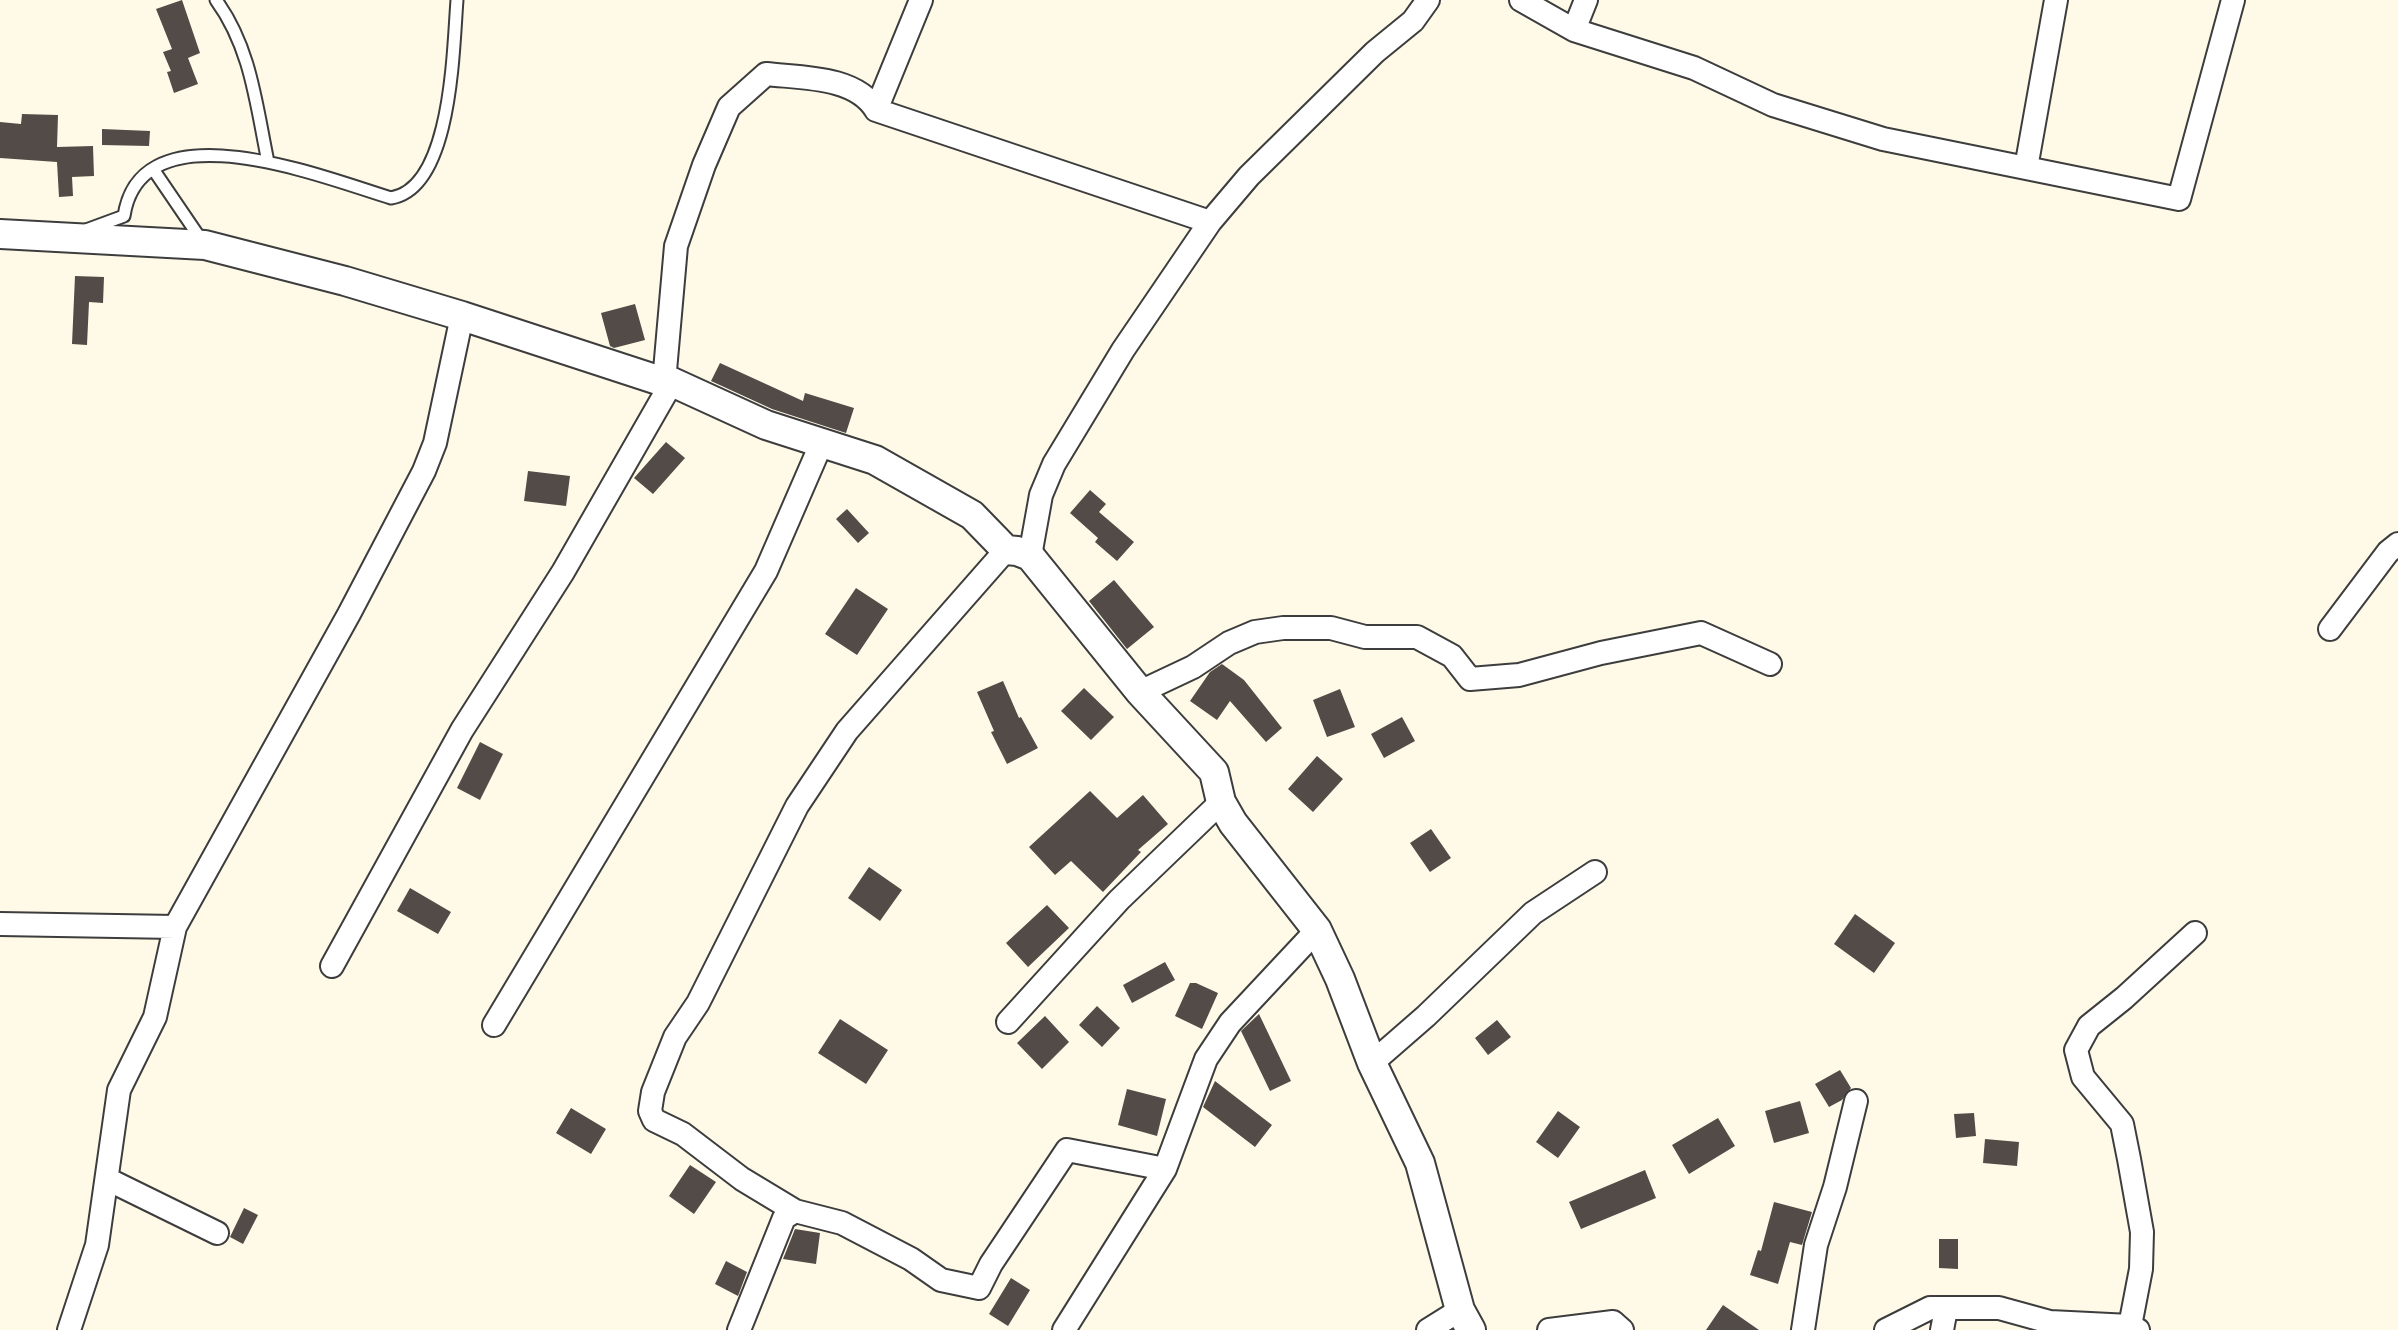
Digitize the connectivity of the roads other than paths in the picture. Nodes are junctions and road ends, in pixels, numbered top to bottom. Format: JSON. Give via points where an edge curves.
{"nodes":[{"id":1,"x":216,"y":0,"type":"edge"},
{"id":2,"x":457,"y":0,"type":"edge"},
{"id":3,"x":921,"y":0,"type":"edge"},
{"id":4,"x":1428,"y":0,"type":"edge"},
{"id":5,"x":1521,"y":0,"type":"edge"},
{"id":6,"x":1586,"y":0,"type":"edge"},
{"id":7,"x":2056,"y":0,"type":"edge"},
{"id":8,"x":2233,"y":0,"type":"edge"},
{"id":9,"x":1574,"y":30,"type":"junction"},
{"id":10,"x":876,"y":110,"type":"junction"},
{"id":11,"x":268,"y":162,"type":"junction"},
{"id":12,"x":2026,"y":168,"type":"junction"},
{"id":13,"x":153,"y":169,"type":"junction"},
{"id":14,"x":1210,"y":222,"type":"junction"},
{"id":15,"x":0,"y":234,"type":"edge"},
{"id":16,"x":67,"y":237,"type":"junction"},
{"id":17,"x":205,"y":245,"type":"junction"},
{"id":18,"x":462,"y":316,"type":"junction"},
{"id":19,"x":668,"y":382,"type":"junction"},
{"id":20,"x":822,"y":442,"type":"junction"},
{"id":21,"x":2398,"y":544,"type":"edge"},
{"id":22,"x":1018,"y":553,"type":"junction"},
{"id":23,"x":2330,"y":629,"type":"dead end"},
{"id":24,"x":1770,"y":664,"type":"dead end"},
{"id":25,"x":1140,"y":692,"type":"junction"},
{"id":26,"x":1221,"y":802,"type":"junction"},
{"id":27,"x":1595,"y":872,"type":"dead end"},
{"id":28,"x":0,"y":924,"type":"edge"},
{"id":29,"x":175,"y":927,"type":"junction"},
{"id":30,"x":1317,"y":930,"type":"junction"},
{"id":31,"x":2195,"y":933,"type":"dead end"},
{"id":32,"x":332,"y":966,"type":"dead end"},
{"id":33,"x":1008,"y":1022,"type":"dead end"},
{"id":34,"x":494,"y":1025,"type":"dead end"},
{"id":35,"x":1372,"y":1063,"type":"junction"},
{"id":36,"x":1856,"y":1101,"type":"dead end"},
{"id":37,"x":1165,"y":1169,"type":"junction"},
{"id":38,"x":107,"y":1179,"type":"junction"},
{"id":39,"x":795,"y":1211,"type":"junction"},
{"id":40,"x":217,"y":1233,"type":"dead end"},
{"id":41,"x":1466,"y":1320,"type":"edge"},
{"id":42,"x":1944,"y":1320,"type":"edge"},
{"id":43,"x":2134,"y":1328,"type":"edge"},
{"id":44,"x":69,"y":1330,"type":"edge"},
{"id":45,"x":739,"y":1330,"type":"edge"},
{"id":46,"x":1065,"y":1330,"type":"edge"},
{"id":47,"x":1428,"y":1330,"type":"edge"},
{"id":48,"x":1549,"y":1330,"type":"edge"},
{"id":49,"x":1622,"y":1330,"type":"edge"},
{"id":50,"x":1803,"y":1330,"type":"edge"},
{"id":51,"x":1886,"y":1330,"type":"edge"}],
"edges":[{"from":1,"to":11,"type":"lane","via":[[247,59]]},
{"from":2,"to":11,"type":"lane","via":[[444,125],[433,159],[405,195],[391,198]]},
{"from":3,"to":10,"type":"street"},
{"from":4,"to":14,"type":"street","via":[[1413,21],[1259,166]]},
{"from":5,"to":9,"type":"street"},
{"from":6,"to":9,"type":"street"},
{"from":7,"to":12,"type":"street"},
{"from":8,"to":12,"type":"street","via":[[2179,199]]},
{"from":9,"to":12,"type":"street","via":[[1694,68],[1773,105],[1883,139]]},
{"from":10,"to":14,"type":"street"},
{"from":10,"to":19,"type":"street","via":[[868,96],[829,81],[766,74],[729,107],[676,246]]},
{"from":11,"to":13,"type":"lane","via":[[191,156]]},
{"from":13,"to":16,"type":"lane","via":[[127,196],[124,216]]},
{"from":13,"to":17,"type":"lane"},
{"from":14,"to":22,"type":"street","via":[[1054,464]]},
{"from":15,"to":16,"type":"street"},
{"from":16,"to":17,"type":"street"},
{"from":17,"to":18,"type":"street"},
{"from":18,"to":19,"type":"street"},
{"from":18,"to":29,"type":"street","via":[[435,443],[424,471]]},
{"from":19,"to":20,"type":"street","via":[[766,425]]},
{"from":19,"to":32,"type":"street","via":[[563,572],[462,730]]},
{"from":20,"to":22,"type":"street","via":[[875,460],[947,500]]},
{"from":20,"to":34,"type":"street","via":[[766,571]]},
{"from":21,"to":23,"type":"street"},
{"from":22,"to":25,"type":"street"},
{"from":22,"to":39,"type":"street","via":[[847,731],[797,806],[698,1003],[675,1037],[653,1092],[654,1120]]},
{"from":24,"to":25,"type":"street","via":[[1701,633],[1519,675],[1470,679],[1452,656],[1417,637],[1283,628],[1229,643]]},
{"from":25,"to":26,"type":"street","via":[[1214,772]]},
{"from":26,"to":30,"type":"street"},
{"from":26,"to":33,"type":"street","via":[[1119,900]]},
{"from":27,"to":35,"type":"street","via":[[1533,913]]},
{"from":28,"to":29,"type":"street"},
{"from":29,"to":38,"type":"street","via":[[155,1017],[119,1090]]},
{"from":30,"to":35,"type":"street"},
{"from":30,"to":37,"type":"street","via":[[1230,1023],[1206,1059]]},
{"from":31,"to":43,"type":"street","via":[[2089,1026],[2076,1050],[2083,1077],[2122,1124],[2142,1232]]},
{"from":35,"to":41,"type":"street","via":[[1420,1163]]},
{"from":36,"to":50,"type":"street","via":[[1816,1245]]},
{"from":37,"to":39,"type":"street","via":[[1067,1150],[979,1288],[941,1280],[842,1223]]},
{"from":37,"to":46,"type":"street"},
{"from":38,"to":40,"type":"street"},
{"from":38,"to":44,"type":"street","via":[[97,1245]]},
{"from":39,"to":45,"type":"street","via":[[784,1218]]},
{"from":41,"to":47,"type":"street"},
{"from":42,"to":43,"type":"street","via":[[1999,1308],[2050,1322]]},
{"from":42,"to":51,"type":"street","via":[[1930,1308]]},
{"from":48,"to":49,"type":"street","via":[[1613,1322]]}]}
